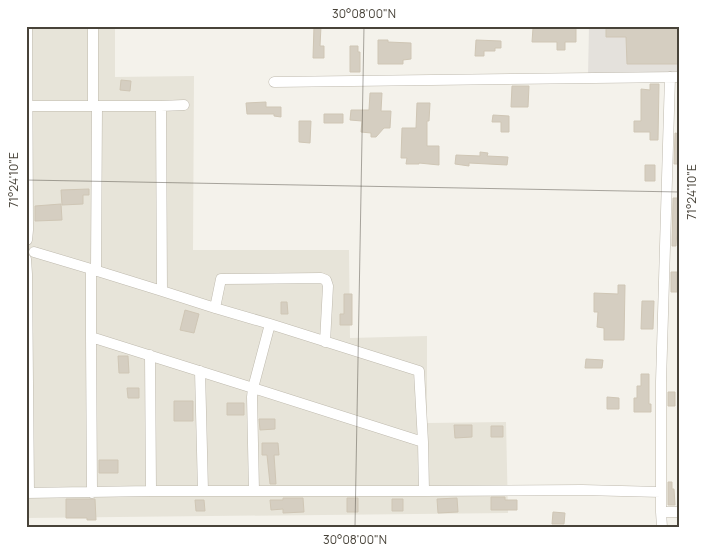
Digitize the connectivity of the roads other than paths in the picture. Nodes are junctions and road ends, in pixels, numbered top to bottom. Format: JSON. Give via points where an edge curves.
{"nodes":[{"id":1,"x":27,"y":26,"type":"edge"},
{"id":2,"x":93,"y":26,"type":"edge"},
{"id":3,"x":27,"y":54,"type":"edge"},
{"id":4,"x":675,"y":77,"type":"edge"},
{"id":5,"x":274,"y":82,"type":"dead end"},
{"id":6,"x":184,"y":105,"type":"dead end"},
{"id":7,"x":27,"y":106,"type":"edge"},
{"id":8,"x":95,"y":106,"type":"junction"},
{"id":9,"x":161,"y":106,"type":"junction"},
{"id":10,"x":26,"y":240,"type":"edge"},
{"id":11,"x":29,"y":256,"type":"edge"},
{"id":12,"x":93,"y":270,"type":"junction"},
{"id":13,"x":162,"y":291,"type":"junction"},
{"id":14,"x":216,"y":308,"type":"junction"},
{"id":15,"x":270,"y":324,"type":"junction"},
{"id":16,"x":91,"y":337,"type":"junction"},
{"id":17,"x":325,"y":342,"type":"junction"},
{"id":18,"x":150,"y":355,"type":"junction"},
{"id":19,"x":200,"y":371,"type":"junction"},
{"id":20,"x":253,"y":388,"type":"junction"},
{"id":21,"x":423,"y":442,"type":"junction"},
{"id":22,"x":151,"y":491,"type":"junction"},
{"id":23,"x":203,"y":491,"type":"junction"},
{"id":24,"x":254,"y":491,"type":"junction"},
{"id":25,"x":424,"y":491,"type":"junction"},
{"id":26,"x":661,"y":492,"type":"junction"},
{"id":27,"x":28,"y":493,"type":"edge"},
{"id":28,"x":92,"y":493,"type":"junction"},
{"id":29,"x":661,"y":512,"type":"junction"},
{"id":30,"x":680,"y":512,"type":"edge"},
{"id":31,"x":662,"y":527,"type":"edge"}],
"edges":[{"from":1,"to":3,"type":"street"},
{"from":2,"to":8,"type":"street"},
{"from":3,"to":7,"type":"street"},
{"from":4,"to":5,"type":"street"},
{"from":4,"to":26,"type":"street","via":[[661,382]]},
{"from":6,"to":9,"type":"street"},
{"from":7,"to":8,"type":"street"},
{"from":7,"to":10,"type":"street"},
{"from":8,"to":9,"type":"street"},
{"from":8,"to":12,"type":"street"},
{"from":9,"to":13,"type":"street"},
{"from":10,"to":11,"type":"street","via":[[33,247]]},
{"from":11,"to":12,"type":"street"},
{"from":11,"to":27,"type":"street"},
{"from":12,"to":13,"type":"street"},
{"from":12,"to":16,"type":"street"},
{"from":13,"to":14,"type":"street"},
{"from":14,"to":15,"type":"street"},
{"from":14,"to":17,"type":"street","via":[[221,278],[321,278],[328,286]]},
{"from":15,"to":17,"type":"street"},
{"from":15,"to":20,"type":"street"},
{"from":16,"to":18,"type":"street"},
{"from":16,"to":28,"type":"street"},
{"from":17,"to":21,"type":"street","via":[[418,371]]},
{"from":18,"to":19,"type":"street"},
{"from":18,"to":22,"type":"street"},
{"from":19,"to":20,"type":"street"},
{"from":19,"to":23,"type":"street"},
{"from":20,"to":21,"type":"street"},
{"from":20,"to":24,"type":"street"},
{"from":21,"to":25,"type":"street"},
{"from":22,"to":23,"type":"street"},
{"from":22,"to":28,"type":"street"},
{"from":23,"to":24,"type":"street"},
{"from":24,"to":25,"type":"street"},
{"from":25,"to":26,"type":"street"},
{"from":26,"to":29,"type":"street"},
{"from":27,"to":28,"type":"street"},
{"from":29,"to":30,"type":"street"},
{"from":29,"to":31,"type":"street"}]}
